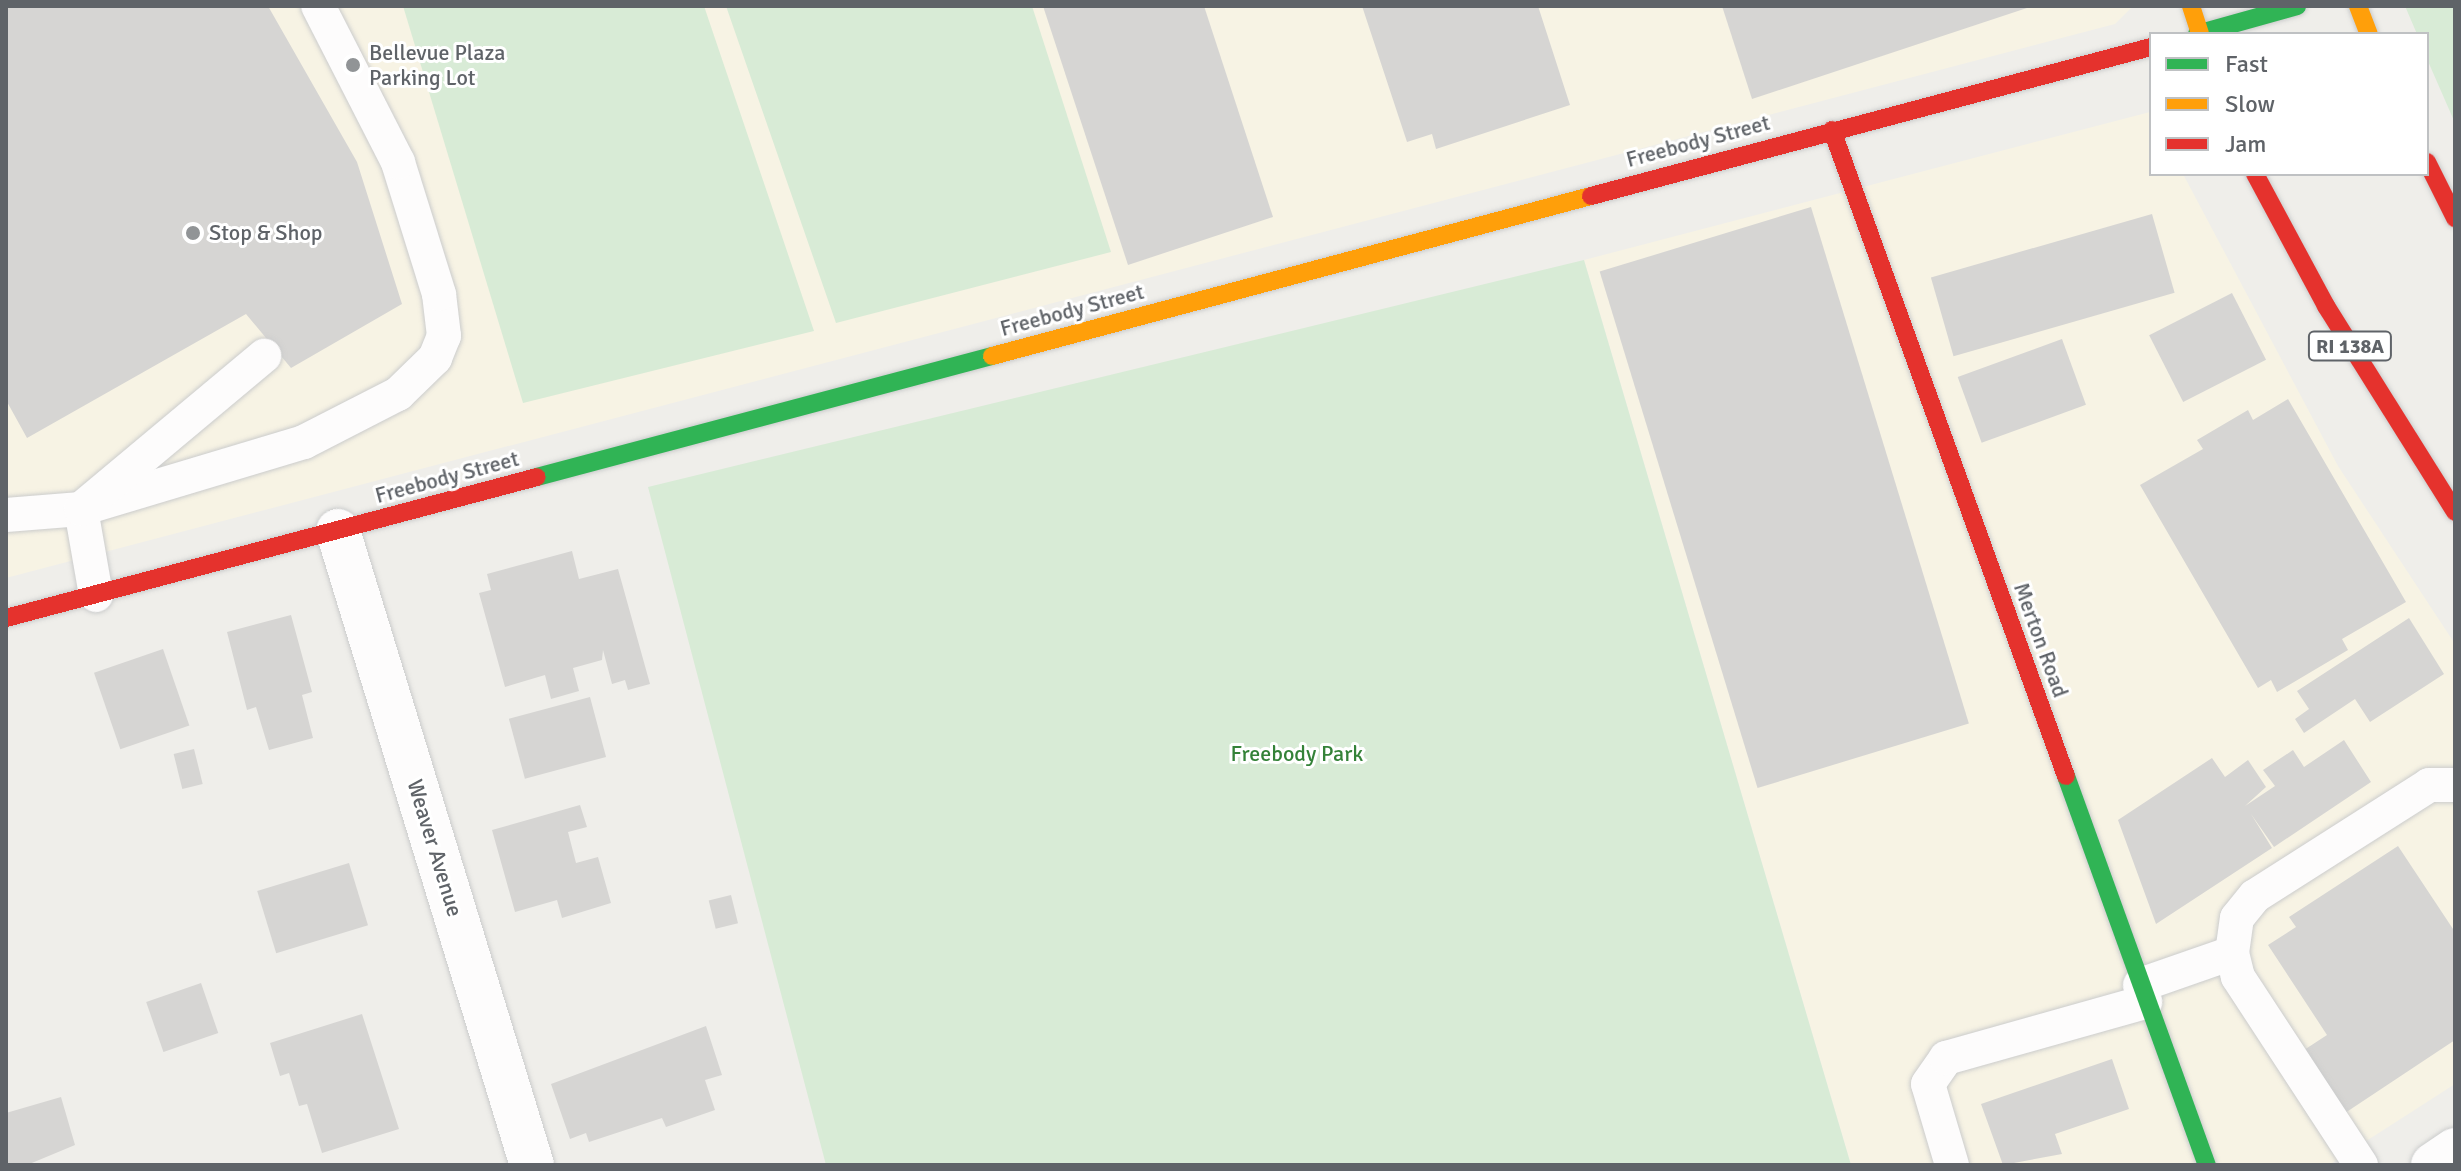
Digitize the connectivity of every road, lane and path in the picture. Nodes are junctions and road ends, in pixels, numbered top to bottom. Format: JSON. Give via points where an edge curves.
{"nodes":[{"id":1,"x":318,"y":6,"type":"edge"},
{"id":2,"x":2191,"y":6,"type":"edge"},
{"id":3,"x":2297,"y":6,"type":"edge"},
{"id":4,"x":2358,"y":6,"type":"edge"},
{"id":5,"x":2198,"y":32,"type":"edge"},
{"id":6,"x":2206,"y":32,"type":"edge"},
{"id":7,"x":2368,"y":32,"type":"edge"},
{"id":8,"x":2149,"y":48,"type":"edge"},
{"id":9,"x":1832,"y":130,"type":"junction"},
{"id":10,"x":2429,"y":166,"type":"edge"},
{"id":11,"x":2256,"y":176,"type":"edge"},
{"id":12,"x":2455,"y":218,"type":"edge"},
{"id":13,"x":264,"y":356,"type":"dead end"},
{"id":14,"x":81,"y":509,"type":"junction"},
{"id":15,"x":2455,"y":512,"type":"edge"},
{"id":16,"x":6,"y":515,"type":"edge"},
{"id":17,"x":338,"y":531,"type":"junction"},
{"id":18,"x":96,"y":595,"type":"junction"},
{"id":19,"x":6,"y":618,"type":"edge"},
{"id":20,"x":2455,"y":785,"type":"edge"},
{"id":21,"x":2232,"y":953,"type":"junction"},
{"id":22,"x":2142,"y":994,"type":"junction"},
{"id":23,"x":2455,"y":1150,"type":"edge"},
{"id":24,"x":532,"y":1165,"type":"edge"},
{"id":25,"x":1952,"y":1165,"type":"edge"},
{"id":26,"x":2207,"y":1165,"type":"edge"},
{"id":27,"x":2361,"y":1165,"type":"edge"},
{"id":28,"x":2433,"y":1165,"type":"edge"}],
"edges":[{"from":1,"to":14,"type":"lane","via":[[398,162],[439,294],[444,336],[435,358],[398,394],[304,442]]},
{"from":2,"to":5,"type":"street"},
{"from":3,"to":6,"type":"street"},
{"from":4,"to":7,"type":"street"},
{"from":8,"to":9,"type":"street","name":"Freebody Street"},
{"from":9,"to":17,"type":"street","name":"Freebody Street"},
{"from":9,"to":22,"type":"street","name":"Merton Road"},
{"from":10,"to":12,"type":"street"},
{"from":11,"to":15,"type":"street","number":"RI 138A","via":[[2326,306]]},
{"from":13,"to":14,"type":"lane"},
{"from":14,"to":16,"type":"lane"},
{"from":14,"to":18,"type":"lane"},
{"from":17,"to":18,"type":"street","name":"Freebody Street"},
{"from":17,"to":24,"type":"street","name":"Weaver Avenue"},
{"from":18,"to":19,"type":"street","name":"Freebody Street"},
{"from":20,"to":21,"type":"lane","via":[[2429,785],[2255,896],[2237,918]]},
{"from":21,"to":22,"type":"lane"},
{"from":21,"to":27,"type":"lane","via":[[2238,977]]},
{"from":22,"to":25,"type":"lane","via":[[1946,1058],[1928,1084]]},
{"from":22,"to":26,"type":"street","name":"Merton Road"},
{"from":23,"to":28,"type":"street"}]}
